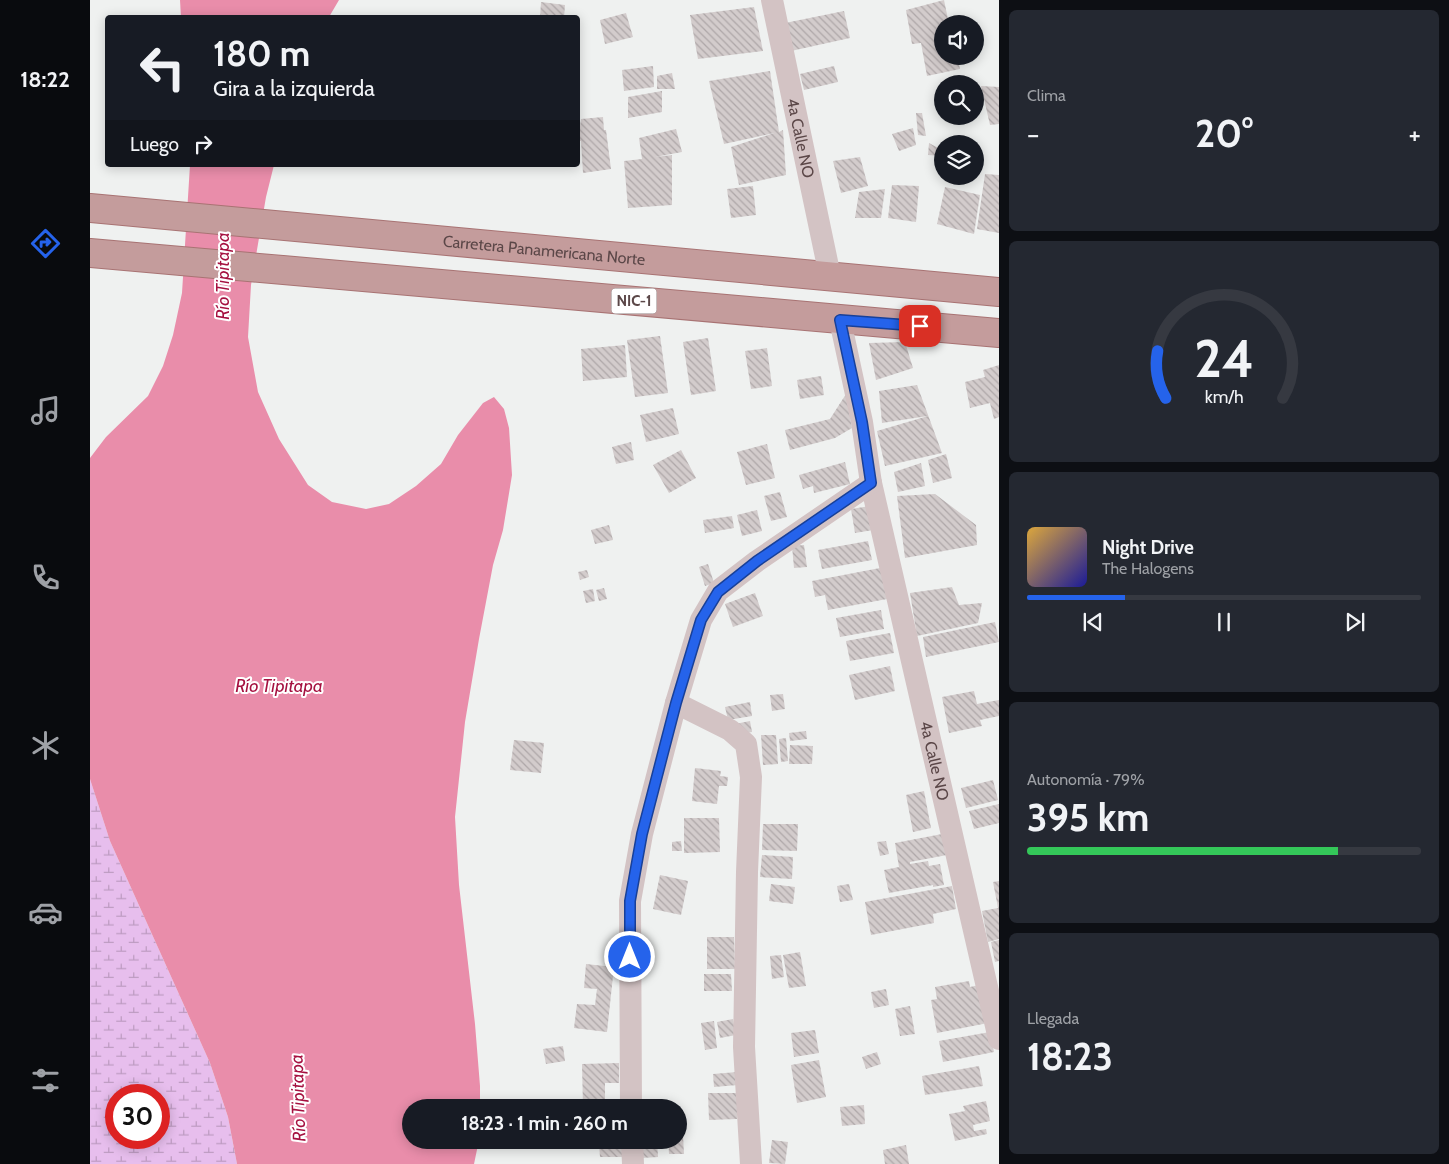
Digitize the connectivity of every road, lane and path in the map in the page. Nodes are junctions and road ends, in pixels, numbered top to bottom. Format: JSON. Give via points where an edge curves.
{"nodes":[{"id":1,"x":772,"y":0,"type":"edge"},
{"id":2,"x":90,"y":208,"type":"edge"},
{"id":3,"x":90,"y":253,"type":"edge"},
{"id":4,"x":830,"y":276,"type":"junction"},
{"id":5,"x":999,"y":292,"type":"edge"},
{"id":6,"x":840,"y":320,"type":"junction"},
{"id":7,"x":999,"y":333,"type":"edge"},
{"id":8,"x":871,"y":483,"type":"junction"},
{"id":9,"x":676,"y":703,"type":"junction"},
{"id":10,"x":999,"y":1039,"type":"edge"},
{"id":11,"x":631,"y":1099,"type":"edge"},
{"id":12,"x":632,"y":1149,"type":"edge"},
{"id":13,"x":633,"y":1164,"type":"edge"},
{"id":14,"x":751,"y":1164,"type":"edge"}],
"edges":[{"from":1,"to":4,"type":"street","name":"4a Calle NO"},
{"from":2,"to":4,"type":"highway","name":"Carretera Panamericana Norte"},
{"from":3,"to":6,"type":"highway","number":"NIC-1"},
{"from":4,"to":5,"type":"highway","name":"Carretera Panamericana Norte"},
{"from":6,"to":7,"type":"highway","number":"NIC-1"},
{"from":6,"to":8,"type":"street","name":"4a Calle NO","via":[[862,422]]},
{"from":8,"to":9,"type":"street","via":[[757,561],[718,592],[701,620]]},
{"from":8,"to":10,"type":"street","name":"4a Calle NO"},
{"from":9,"to":11,"type":"street","via":[[642,834],[630,901]]},
{"from":9,"to":14,"type":"street","via":[[730,730],[746,744],[751,777],[744,1047]]},
{"from":12,"to":13,"type":"street"}]}
